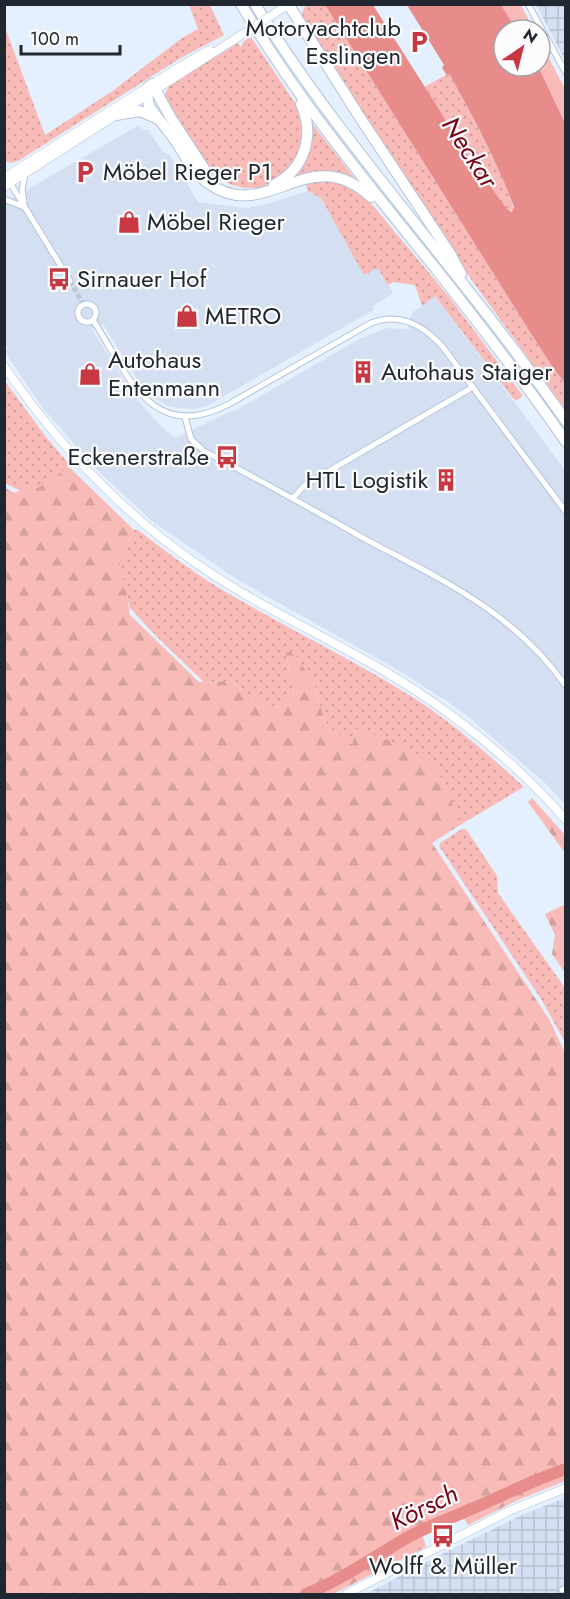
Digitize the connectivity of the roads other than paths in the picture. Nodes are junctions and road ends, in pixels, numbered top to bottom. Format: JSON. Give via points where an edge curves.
{"nodes":[{"id":1,"x":241,"y":4,"type":"edge"},
{"id":2,"x":255,"y":4,"type":"edge"},
{"id":3,"x":528,"y":4,"type":"edge"},
{"id":4,"x":288,"y":6,"type":"edge"},
{"id":5,"x":566,"y":73,"type":"edge"},
{"id":6,"x":290,"y":82,"type":"junction"},
{"id":7,"x":151,"y":89,"type":"junction"},
{"id":8,"x":116,"y":115,"type":"junction"},
{"id":9,"x":160,"y":121,"type":"junction"},
{"id":10,"x":26,"y":173,"type":"junction"},
{"id":11,"x":6,"y":179,"type":"edge"},
{"id":12,"x":4,"y":199,"type":"edge"},
{"id":13,"x":25,"y":207,"type":"junction"},
{"id":14,"x":392,"y":215,"type":"junction"},
{"id":15,"x":70,"y":281,"type":"tunnel mouth"},
{"id":16,"x":471,"y":293,"type":"junction"},
{"id":17,"x":93,"y":320,"type":"dead end"},
{"id":18,"x":4,"y":366,"type":"edge"},
{"id":19,"x":473,"y":387,"type":"junction"},
{"id":20,"x":185,"y":417,"type":"junction"},
{"id":21,"x":566,"y":421,"type":"edge"},
{"id":22,"x":566,"y":442,"type":"edge"},
{"id":23,"x":293,"y":498,"type":"junction"},
{"id":24,"x":566,"y":512,"type":"edge"},
{"id":25,"x":566,"y":686,"type":"edge"},
{"id":26,"x":566,"y":820,"type":"edge"},
{"id":27,"x":566,"y":1488,"type":"edge"},
{"id":28,"x":346,"y":1594,"type":"edge"}],
"edges":[{"from":1,"to":6,"type":"highway"},
{"from":2,"to":16,"type":"highway","via":[[342,132]]},
{"from":3,"to":5,"type":"street"},
{"from":4,"to":7,"type":"main road","bridge":true,"via":[[195,58]]},
{"from":4,"to":16,"type":"highway","via":[[455,261]]},
{"from":6,"to":7,"type":"highway","via":[[308,127],[303,156],[285,179],[249,191],[221,184],[204,171]]},
{"from":6,"to":14,"type":"highway"},
{"from":7,"to":8,"type":"main road"},
{"from":7,"to":9,"type":"highway","via":[[149,106]]},
{"from":7,"to":11,"type":"main road"},
{"from":8,"to":9,"type":"highway","via":[[140,111]]},
{"from":8,"to":10,"type":"main road"},
{"from":9,"to":14,"type":"highway","via":[[197,174],[225,192],[251,195],[309,178],[333,176],[358,186]]},
{"from":10,"to":11,"type":"main road"},
{"from":10,"to":13,"type":"street","via":[[22,190]]},
{"from":11,"to":13,"type":"street"},
{"from":12,"to":13,"type":"street"},
{"from":13,"to":15,"type":"street"},
{"from":14,"to":22,"type":"highway"},
{"from":16,"to":21,"type":"highway"},
{"from":17,"to":20,"type":"street","via":[[144,398],[167,414]]},
{"from":18,"to":26,"type":"main road","via":[[72,455],[151,530],[225,582],[442,708],[503,757]]},
{"from":19,"to":20,"type":"street","via":[[432,336],[408,321],[387,319],[366,326],[215,411]]},
{"from":19,"to":23,"type":"street","via":[[306,484]]},
{"from":19,"to":24,"type":"street"},
{"from":20,"to":23,"type":"street","via":[[190,438],[200,448]]},
{"from":23,"to":25,"type":"street","via":[[497,614],[537,651]]},
{"from":27,"to":28,"type":"main road","via":[[502,1514]]}]}
